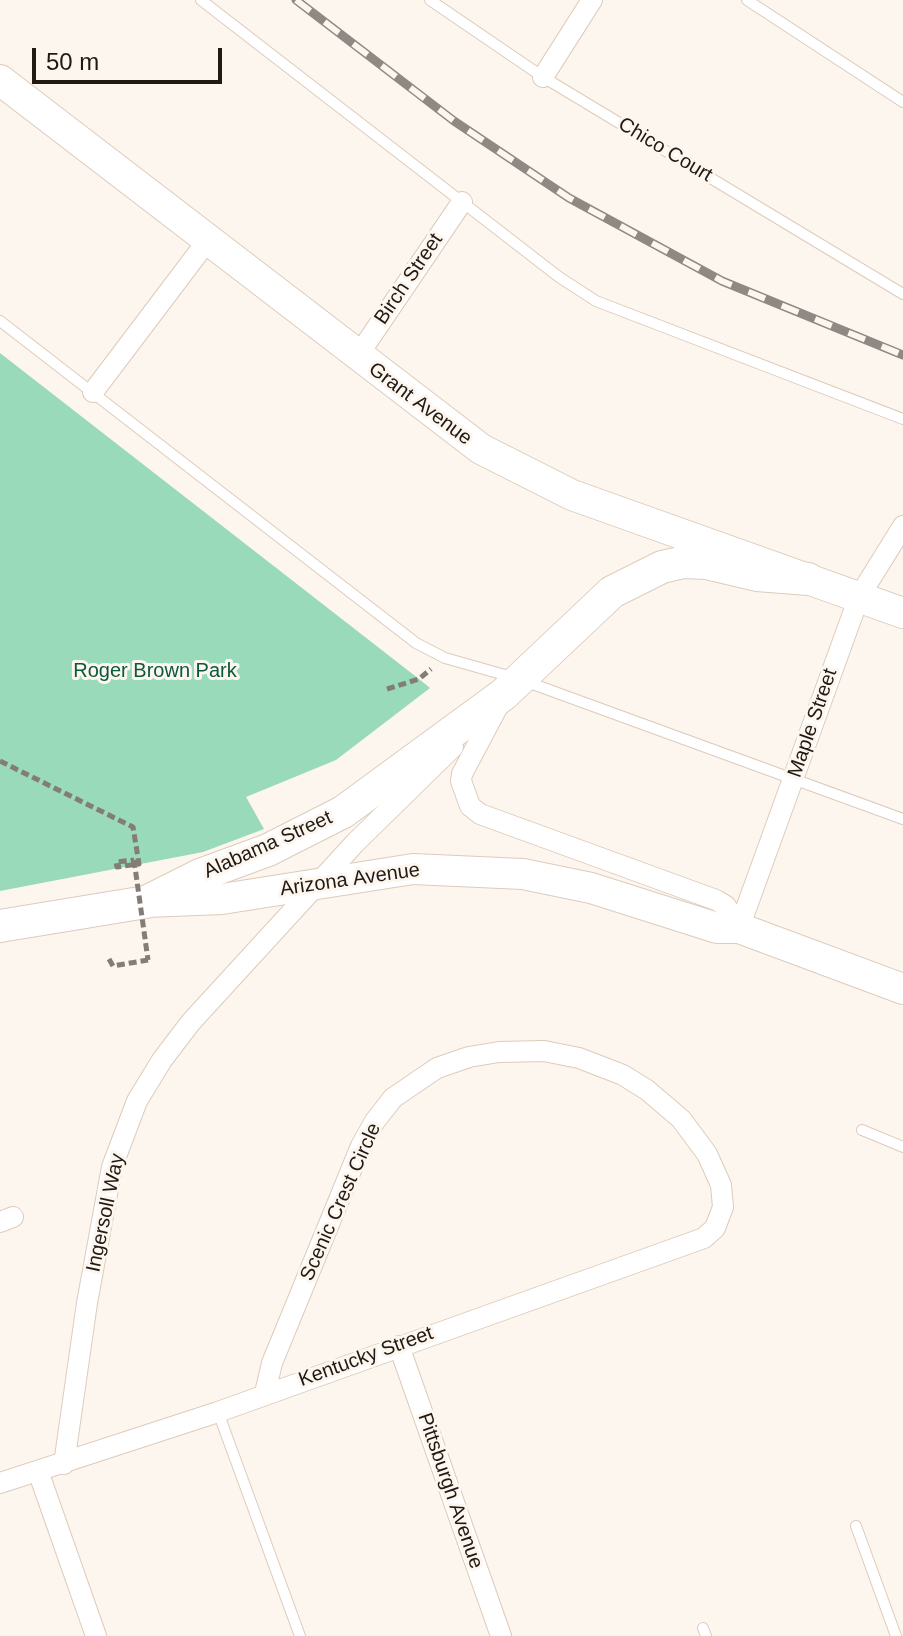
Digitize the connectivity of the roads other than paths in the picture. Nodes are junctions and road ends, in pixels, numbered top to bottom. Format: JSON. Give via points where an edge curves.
{"nodes":[{"id":1,"x":201,"y":0,"type":"edge"},
{"id":2,"x":430,"y":0,"type":"edge"},
{"id":3,"x":592,"y":0,"type":"edge"},
{"id":4,"x":747,"y":0,"type":"edge"},
{"id":5,"x":543,"y":77,"type":"junction"},
{"id":6,"x":0,"y":80,"type":"edge"},
{"id":7,"x":903,"y":102,"type":"edge"},
{"id":8,"x":462,"y":202,"type":"junction"},
{"id":9,"x":208,"y":240,"type":"junction"},
{"id":10,"x":903,"y":294,"type":"edge"},
{"id":11,"x":0,"y":321,"type":"edge"},
{"id":12,"x":357,"y":357,"type":"junction"},
{"id":13,"x":93,"y":392,"type":"junction"},
{"id":14,"x":903,"y":419,"type":"edge"},
{"id":15,"x":903,"y":526,"type":"edge"},
{"id":16,"x":808,"y":579,"type":"junction"},
{"id":17,"x":859,"y":597,"type":"junction"},
{"id":18,"x":903,"y":613,"type":"edge"},
{"id":19,"x":512,"y":686,"type":"junction"},
{"id":20,"x":794,"y":779,"type":"junction"},
{"id":21,"x":903,"y":819,"type":"edge"},
{"id":22,"x":317,"y":884,"type":"junction"},
{"id":23,"x":143,"y":887,"type":"junction"},
{"id":24,"x":0,"y":926,"type":"edge"},
{"id":25,"x":739,"y":928,"type":"junction"},
{"id":26,"x":903,"y":989,"type":"edge"},
{"id":27,"x":862,"y":1130,"type":"dead end"},
{"id":28,"x":903,"y":1147,"type":"edge"},
{"id":29,"x":721,"y":1215,"type":"joint"},
{"id":30,"x":399,"y":1346,"type":"junction"},
{"id":31,"x":265,"y":1393,"type":"junction"},
{"id":32,"x":218,"y":1412,"type":"junction"},
{"id":33,"x":64,"y":1464,"type":"junction"},
{"id":34,"x":38,"y":1471,"type":"junction"},
{"id":35,"x":0,"y":1483,"type":"edge"},
{"id":36,"x":856,"y":1526,"type":"dead end"},
{"id":37,"x":96,"y":1636,"type":"edge"},
{"id":38,"x":300,"y":1636,"type":"edge"},
{"id":39,"x":501,"y":1636,"type":"edge"},
{"id":40,"x":896,"y":1636,"type":"edge"}],
"edges":[{"from":1,"to":8,"type":"lane"},
{"from":2,"to":5,"type":"lane","name":"Chico Court"},
{"from":3,"to":5,"type":"street"},
{"from":4,"to":7,"type":"lane"},
{"from":5,"to":10,"type":"lane","name":"Chico Court"},
{"from":6,"to":9,"type":"main road","name":"Grant Avenue"},
{"from":8,"to":12,"type":"street","name":"Birch Street"},
{"from":8,"to":14,"type":"lane","via":[[596,301]]},
{"from":9,"to":12,"type":"main road","name":"Grant Avenue"},
{"from":9,"to":13,"type":"street"},
{"from":11,"to":13,"type":"lane"},
{"from":12,"to":16,"type":"main road","name":"Grant Avenue","via":[[433,416],[511,466],[572,495]]},
{"from":13,"to":19,"type":"lane","via":[[416,643]]},
{"from":15,"to":17,"type":"street","name":"Maple Street"},
{"from":16,"to":17,"type":"main road","name":"Grant Avenue"},
{"from":16,"to":19,"type":"main road","name":"Alabama Street","via":[[706,563],[662,567],[612,592]]},
{"from":17,"to":18,"type":"main road","name":"Grant Avenue"},
{"from":17,"to":20,"type":"street","name":"Maple Street"},
{"from":19,"to":20,"type":"lane"},
{"from":19,"to":22,"type":"street","name":"Alabama Street"},
{"from":19,"to":23,"type":"main road","name":"Alabama Street","via":[[343,812],[268,850],[200,875]]},
{"from":19,"to":25,"type":"street","name":"Arizona Avenue","via":[[462,774],[470,806],[716,900]]},
{"from":20,"to":21,"type":"lane"},
{"from":20,"to":25,"type":"street","name":"Maple Street"},
{"from":22,"to":23,"type":"main road","name":"Arizona Avenue","via":[[222,899]]},
{"from":22,"to":25,"type":"main road","name":"Arizona Avenue","via":[[413,869],[523,874],[591,888],[717,928]]},
{"from":22,"to":33,"type":"street","name":"Ingersoll Way","via":[[191,1022],[137,1101],[112,1167]]},
{"from":23,"to":24,"type":"main road","name":"Alabama Street"},
{"from":25,"to":26,"type":"main road","name":"Arizona Avenue"},
{"from":27,"to":28,"type":"lane"},
{"from":29,"to":30,"type":"street","name":"Kentucky Street","via":[[704,1238]]},
{"from":29,"to":31,"type":"street","name":"Scenic Crest Circle","via":[[721,1185],[707,1154],[681,1119],[623,1075],[544,1051],[484,1055],[437,1068],[393,1098],[368,1133],[272,1363]]},
{"from":30,"to":31,"type":"street","name":"Kentucky Street"},
{"from":30,"to":39,"type":"street","name":"Pittsburgh Avenue"},
{"from":31,"to":32,"type":"street","name":"Kentucky Street"},
{"from":32,"to":33,"type":"street","name":"Kentucky Street"},
{"from":32,"to":38,"type":"lane"},
{"from":33,"to":34,"type":"street","name":"Kentucky Street"},
{"from":34,"to":35,"type":"street","name":"Kentucky Street"},
{"from":34,"to":37,"type":"street"},
{"from":36,"to":40,"type":"lane"}]}
